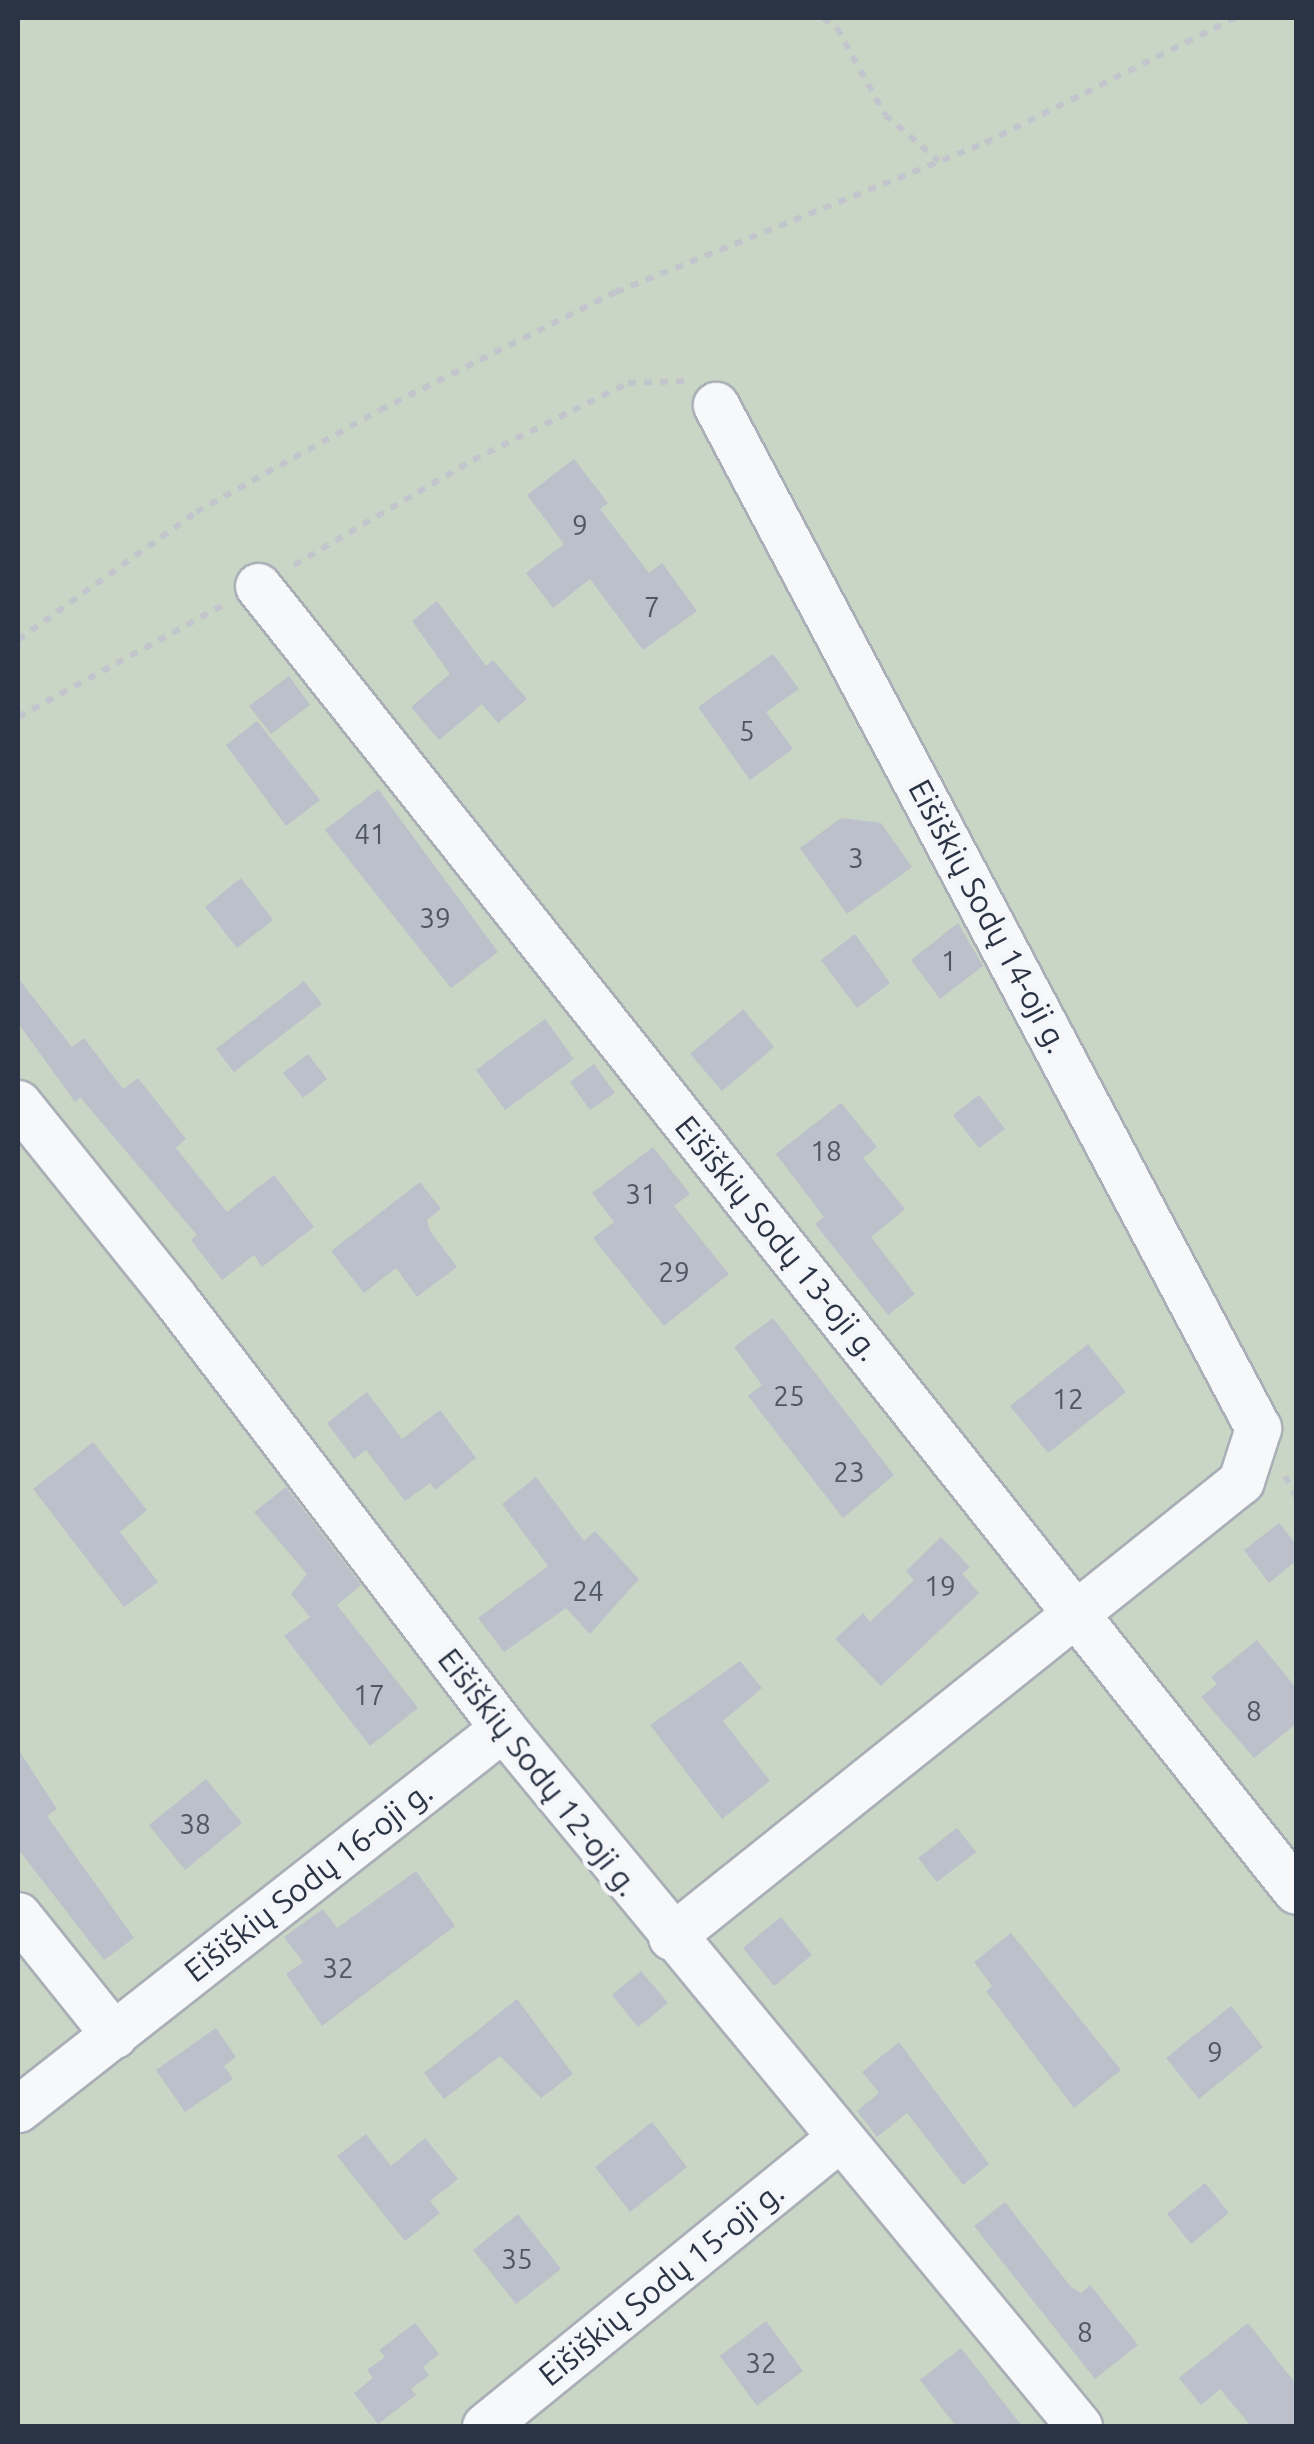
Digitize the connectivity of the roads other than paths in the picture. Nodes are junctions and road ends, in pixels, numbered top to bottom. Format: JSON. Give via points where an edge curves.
{"nodes":[{"id":1,"x":716,"y":406,"type":"road end"},
{"id":2,"x":258,"y":586,"type":"road end"},
{"id":3,"x":18,"y":1103,"type":"edge"},
{"id":4,"x":1078,"y":1614,"type":"junction"},
{"id":5,"x":502,"y":1728,"type":"junction"},
{"id":6,"x":1296,"y":1890,"type":"edge"},
{"id":7,"x":18,"y":1915,"type":"edge"},
{"id":8,"x":670,"y":1937,"type":"junction"},
{"id":9,"x":114,"y":2034,"type":"junction"},
{"id":10,"x":18,"y":2109,"type":"edge"},
{"id":11,"x":838,"y":2140,"type":"junction"},
{"id":12,"x":485,"y":2426,"type":"edge"},
{"id":13,"x":1079,"y":2426,"type":"edge"}],
"edges":[{"from":1,"to":4,"type":"street","name":"Eišiškių Sodų 14-oji g.","via":[[1258,1428],[1241,1481]]},
{"from":2,"to":4,"type":"street","name":"Eišiškių Sodų 13-oji g."},
{"from":3,"to":5,"type":"street","name":"Eišiškių Sodų 12-oji g."},
{"from":4,"to":6,"type":"street","name":"Eišiškių Sodų 13-oji g."},
{"from":4,"to":8,"type":"street"},
{"from":5,"to":8,"type":"street","name":"Eišiškių Sodų 12-oji g."},
{"from":5,"to":9,"type":"street","name":"Eišiškių Sodų 16-oji g."},
{"from":7,"to":9,"type":"street"},
{"from":8,"to":11,"type":"street","name":"Eišiškių Sodų 12-oji g."},
{"from":9,"to":10,"type":"street","name":"Eišiškių Sodų 16-oji g."},
{"from":11,"to":12,"type":"street","name":"Eišiškių Sodų 15-oji g."},
{"from":11,"to":13,"type":"street","name":"Eišiškių Sodų 12-oji g."}]}
